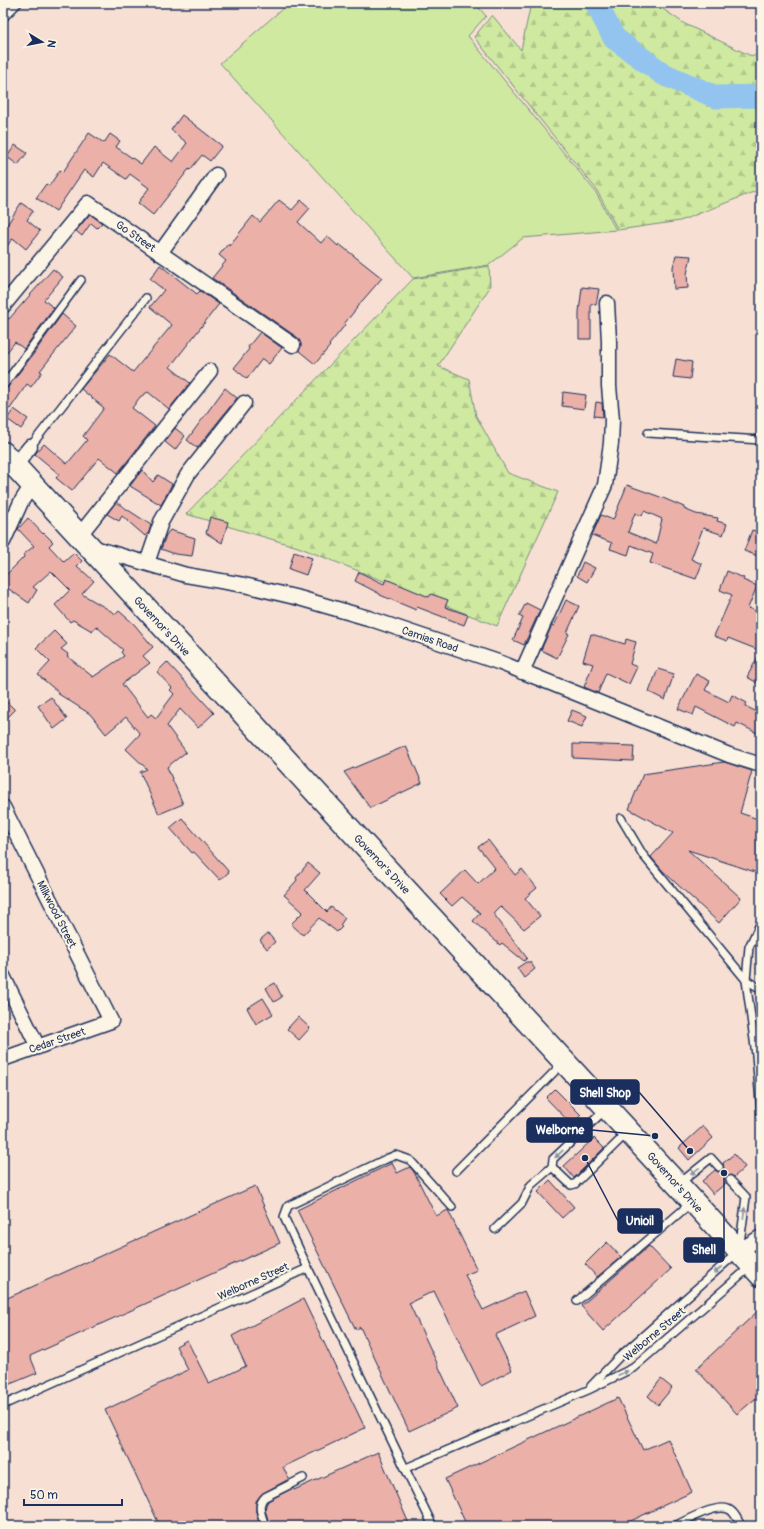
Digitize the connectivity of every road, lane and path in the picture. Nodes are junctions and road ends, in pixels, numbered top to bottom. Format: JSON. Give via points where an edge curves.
{"nodes":[{"id":1,"x":18,"y":3,"type":"edge"},
{"id":2,"x":3,"y":18,"type":"edge"},
{"id":3,"x":216,"y":175,"type":"dead end"},
{"id":4,"x":160,"y":253,"type":"junction"},
{"id":5,"x":81,"y":280,"type":"dead end"},
{"id":6,"x":146,"y":298,"type":"dead end"},
{"id":7,"x":607,"y":303,"type":"dead end"},
{"id":8,"x":3,"y":306,"type":"edge"},
{"id":9,"x":293,"y":345,"type":"dead end"},
{"id":10,"x":210,"y":370,"type":"dead end"},
{"id":11,"x":3,"y":386,"type":"edge"},
{"id":12,"x":244,"y":403,"type":"dead end"},
{"id":13,"x":648,"y":433,"type":"dead end"},
{"id":14,"x":761,"y":440,"type":"edge"},
{"id":15,"x":30,"y":447,"type":"joint"},
{"id":16,"x":19,"y":471,"type":"edge"},
{"id":17,"x":3,"y":521,"type":"edge"},
{"id":18,"x":84,"y":541,"type":"junction"},
{"id":19,"x":3,"y":542,"type":"edge"},
{"id":20,"x":147,"y":563,"type":"junction"},
{"id":21,"x":522,"y":672,"type":"junction"},
{"id":22,"x":761,"y":765,"type":"edge"},
{"id":23,"x":3,"y":806,"type":"edge"},
{"id":24,"x":621,"y":818,"type":"dead end"},
{"id":25,"x":761,"y":922,"type":"edge"},
{"id":26,"x":3,"y":976,"type":"edge"},
{"id":27,"x":746,"y":980,"type":"junction"},
{"id":28,"x":761,"y":989,"type":"edge"},
{"id":29,"x":111,"y":1021,"type":"joint"},
{"id":30,"x":38,"y":1047,"type":"junction"},
{"id":31,"x":3,"y":1059,"type":"edge"},
{"id":32,"x":565,"y":1062,"type":"junction"},
{"id":33,"x":607,"y":1108,"type":"junction"},
{"id":34,"x":761,"y":1113,"type":"edge"},
{"id":35,"x":629,"y":1131,"type":"junction"},
{"id":36,"x":552,"y":1167,"type":"junction"},
{"id":37,"x":719,"y":1167,"type":"dead end"},
{"id":38,"x":456,"y":1171,"type":"dead end"},
{"id":39,"x":730,"y":1180,"type":"dead end"},
{"id":40,"x":678,"y":1184,"type":"junction"},
{"id":41,"x":693,"y":1201,"type":"junction"},
{"id":42,"x":452,"y":1207,"type":"dead end"},
{"id":43,"x":496,"y":1229,"type":"dead end"},
{"id":44,"x":761,"y":1237,"type":"edge"},
{"id":45,"x":751,"y":1264,"type":"edge"},
{"id":46,"x":308,"y":1268,"type":"junction"},
{"id":47,"x":577,"y":1300,"type":"dead end"},
{"id":48,"x":588,"y":1390,"type":"junction"},
{"id":49,"x":3,"y":1405,"type":"edge"},
{"id":50,"x":406,"y":1468,"type":"junction"},
{"id":51,"x":303,"y":1478,"type":"dead end"},
{"id":52,"x":690,"y":1523,"type":"edge"},
{"id":53,"x":265,"y":1526,"type":"edge"},
{"id":54,"x":433,"y":1526,"type":"edge"},
{"id":55,"x":675,"y":1526,"type":"edge"},
{"id":56,"x":740,"y":1526,"type":"edge"}],
"edges":[{"from":1,"to":2,"type":"lane"},
{"from":3,"to":4,"type":"street"},
{"from":4,"to":8,"type":"street","name":"Go Street","via":[[88,203]]},
{"from":4,"to":9,"type":"street","name":"Go Street"},
{"from":5,"to":11,"type":"lane"},
{"from":6,"to":15,"type":"lane"},
{"from":7,"to":21,"type":"street","via":[[612,420],[604,485]]},
{"from":10,"to":18,"type":"street"},
{"from":12,"to":20,"type":"street","via":[[188,474],[161,522]]},
{"from":13,"to":14,"type":"lane"},
{"from":15,"to":16,"type":"street"},
{"from":16,"to":17,"type":"street","via":[[14,495]]},
{"from":16,"to":18,"type":"highway","name":"Governor's Drive"},
{"from":16,"to":19,"type":"street","via":[[20,502]]},
{"from":18,"to":20,"type":"street","name":"Camias Road"},
{"from":18,"to":32,"type":"highway","name":"Governor's Drive"},
{"from":20,"to":21,"type":"street","name":"Camias Road","via":[[186,575],[299,598],[368,618]]},
{"from":21,"to":22,"type":"street","name":"Camias Road"},
{"from":23,"to":29,"type":"street","name":"Milkwood Street"},
{"from":24,"to":27,"type":"lane","via":[[643,855]]},
{"from":25,"to":27,"type":"lane","via":[[748,947]]},
{"from":26,"to":30,"type":"street"},
{"from":27,"to":28,"type":"lane"},
{"from":27,"to":34,"type":"lane"},
{"from":29,"to":30,"type":"street","name":"Cedar Street"},
{"from":30,"to":31,"type":"street","name":"Cedar Street"},
{"from":32,"to":33,"type":"highway","name":"Governor's Drive"},
{"from":32,"to":38,"type":"lane"},
{"from":33,"to":35,"type":"highway","name":"Governor's Drive"},
{"from":33,"to":36,"type":"lane","one_way":true,"via":[[553,1159]]},
{"from":35,"to":36,"type":"lane","via":[[575,1184],[567,1183]]},
{"from":35,"to":40,"type":"highway","name":"Governor's Drive"},
{"from":36,"to":43,"type":"lane","via":[[531,1186],[522,1203]]},
{"from":37,"to":40,"type":"lane","one_way":true,"via":[[711,1158]]},
{"from":45,"to":39,"type":"lane","one_way":true,"via":[[746,1197]]},
{"from":40,"to":41,"type":"highway","name":"Governor's Drive"},
{"from":41,"to":45,"type":"highway","name":"Governor's Drive"},
{"from":41,"to":47,"type":"lane"},
{"from":42,"to":46,"type":"lane","via":[[410,1160],[396,1155],[386,1159],[288,1206],[284,1216]]},
{"from":44,"to":45,"type":"street"},
{"from":48,"to":45,"type":"lane","name":"Welborne Street","one_way":true,"via":[[633,1368]]},
{"from":45,"to":48,"type":"lane","name":"Welborne Street","one_way":true,"via":[[696,1289],[619,1357]]},
{"from":46,"to":49,"type":"lane","name":"Welborne Street"},
{"from":46,"to":50,"type":"lane"},
{"from":48,"to":50,"type":"lane","name":"Welborne Street"},
{"from":50,"to":54,"type":"lane"},
{"from":51,"to":53,"type":"lane","via":[[261,1501]]},
{"from":52,"to":55,"type":"lane"},
{"from":52,"to":56,"type":"lane","via":[[717,1508],[728,1509],[736,1516]]}]}
